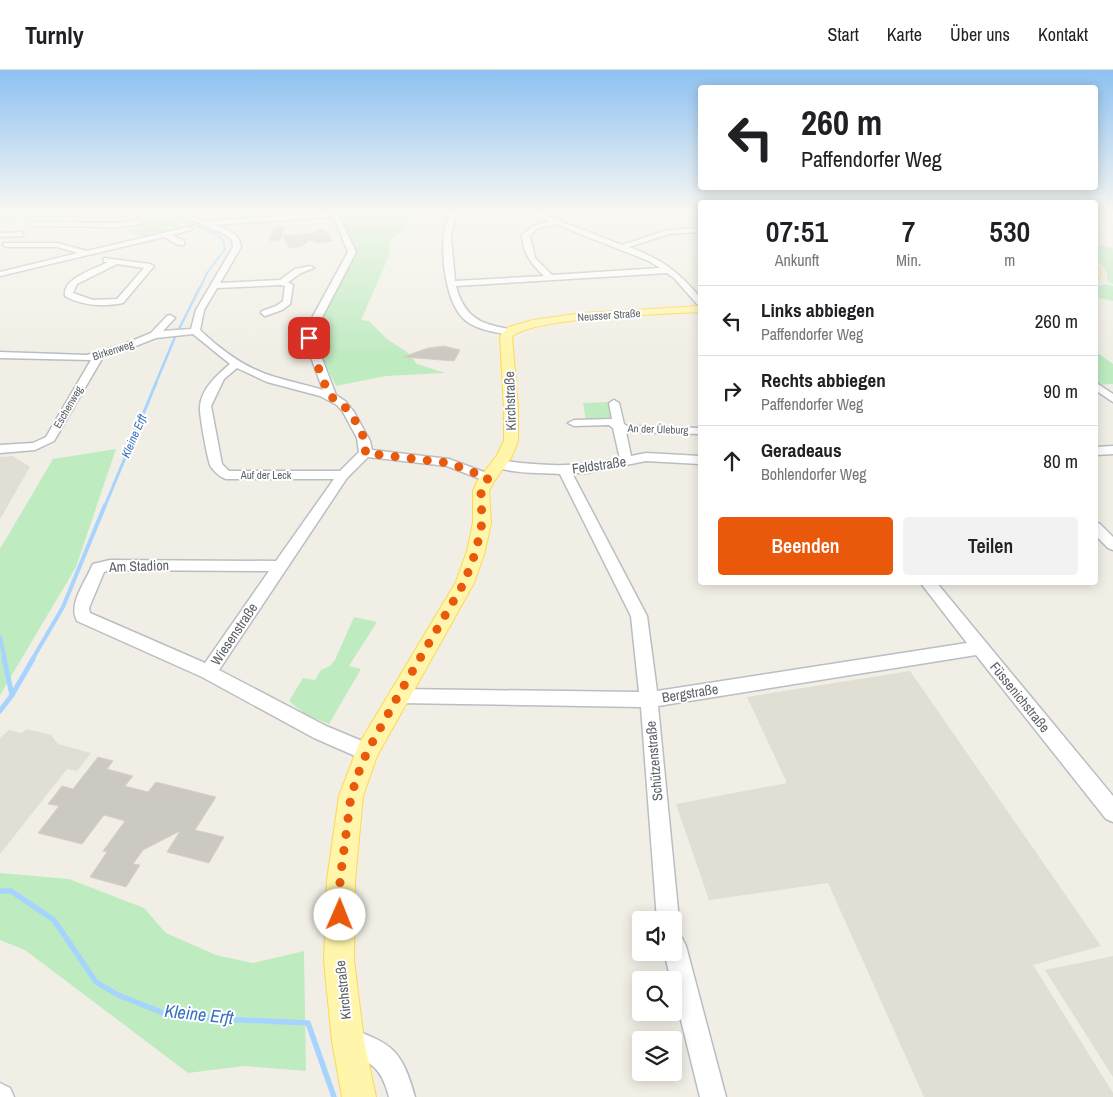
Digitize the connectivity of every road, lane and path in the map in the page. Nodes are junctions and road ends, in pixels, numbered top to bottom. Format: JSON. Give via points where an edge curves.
{"nodes":[{"id":1,"x":65,"y":259,"type":"edge"},
{"id":2,"x":104,"y":259,"type":"edge"},
{"id":3,"x":230,"y":259,"type":"edge"},
{"id":4,"x":348,"y":259,"type":"edge"},
{"id":5,"x":449,"y":259,"type":"edge"},
{"id":6,"x":531,"y":259,"type":"edge"},
{"id":7,"x":652,"y":259,"type":"edge"},
{"id":8,"x":115,"y":262,"type":"junction"},
{"id":9,"x":310,"y":268,"type":"dead end"},
{"id":10,"x":670,"y":270,"type":"junction"},
{"id":11,"x":0,"y":274,"type":"edge"},
{"id":12,"x":549,"y":278,"type":"junction"},
{"id":13,"x":282,"y":282,"type":"junction"},
{"id":14,"x":452,"y":284,"type":"junction"},
{"id":15,"x":213,"y":286,"type":"junction"},
{"id":16,"x":698,"y":300,"type":"edge"},
{"id":17,"x":698,"y":309,"type":"edge"},
{"id":18,"x":265,"y":313,"type":"dead end"},
{"id":19,"x":170,"y":318,"type":"dead end"},
{"id":20,"x":514,"y":329,"type":"junction"},
{"id":21,"x":191,"y":331,"type":"junction"},
{"id":22,"x":159,"y":335,"type":"junction"},
{"id":23,"x":0,"y":355,"type":"edge"},
{"id":24,"x":98,"y":356,"type":"junction"},
{"id":25,"x":236,"y":364,"type":"junction"},
{"id":26,"x":1098,"y":387,"type":"edge"},
{"id":27,"x":330,"y":396,"type":"junction"},
{"id":28,"x":1113,"y":398,"type":"edge"},
{"id":29,"x":614,"y":403,"type":"dead end"},
{"id":30,"x":574,"y":423,"type":"dead end"},
{"id":31,"x":618,"y":425,"type":"junction"},
{"id":32,"x":698,"y":431,"type":"edge"},
{"id":33,"x":0,"y":449,"type":"edge"},
{"id":34,"x":1113,"y":450,"type":"edge"},
{"id":35,"x":1098,"y":451,"type":"edge"},
{"id":36,"x":365,"y":453,"type":"junction"},
{"id":37,"x":698,"y":460,"type":"edge"},
{"id":38,"x":628,"y":461,"type":"junction"},
{"id":39,"x":499,"y":464,"type":"junction"},
{"id":40,"x":564,"y":470,"type":"junction"},
{"id":41,"x":343,"y":475,"type":"junction"},
{"id":42,"x":488,"y":478,"type":"junction"},
{"id":43,"x":1098,"y":530,"type":"edge"},
{"id":44,"x":1113,"y":545,"type":"edge"},
{"id":45,"x":280,"y":566,"type":"junction"},
{"id":46,"x":929,"y":585,"type":"edge"},
{"id":47,"x":980,"y":648,"type":"junction"},
{"id":48,"x":208,"y":672,"type":"junction"},
{"id":49,"x":398,"y":696,"type":"junction"},
{"id":50,"x":649,"y":700,"type":"junction"},
{"id":51,"x":367,"y":752,"type":"junction"},
{"id":52,"x":1106,"y":795,"type":"edge"},
{"id":53,"x":1113,"y":812,"type":"edge"},
{"id":54,"x":667,"y":911,"type":"edge"},
{"id":55,"x":678,"y":961,"type":"edge"},
{"id":56,"x":348,"y":1041,"type":"junction"},
{"id":57,"x":359,"y":1097,"type":"edge"},
{"id":58,"x":402,"y":1097,"type":"edge"},
{"id":59,"x":713,"y":1097,"type":"edge"}],
"edges":[{"from":1,"to":11,"type":"street"},
{"from":2,"to":8,"type":"street"},
{"from":3,"to":15,"type":"street"},
{"from":4,"to":27,"type":"street","via":[[311,328],[309,338]]},
{"from":5,"to":14,"type":"street"},
{"from":6,"to":12,"type":"street"},
{"from":7,"to":10,"type":"street"},
{"from":8,"to":8,"type":"street","via":[[74,282],[68,294],[89,302],[120,301],[150,266]]},
{"from":9,"to":13,"type":"street","via":[[298,271]]},
{"from":10,"to":12,"type":"street"},
{"from":10,"to":16,"type":"street"},
{"from":12,"to":14,"type":"street"},
{"from":13,"to":15,"type":"street"},
{"from":13,"to":18,"type":"street","via":[[289,285],[287,302]]},
{"from":14,"to":20,"type":"street","via":[[459,307],[468,318],[497,330]]},
{"from":15,"to":21,"type":"street"},
{"from":17,"to":20,"type":"main road","name":"Neusser Straße","via":[[583,316]]},
{"from":19,"to":22,"type":"street"},
{"from":20,"to":39,"type":"main road","name":"Kirchstraße","via":[[506,336],[512,408],[511,441]]},
{"from":21,"to":22,"type":"street","name":"Birkenweg"},
{"from":21,"to":25,"type":"street"},
{"from":22,"to":24,"type":"street","name":"Birkenweg"},
{"from":23,"to":24,"type":"street","name":"Birkenweg","via":[[75,359]]},
{"from":24,"to":33,"type":"street","name":"Eschenweg","via":[[50,439],[35,446]]},
{"from":25,"to":27,"type":"street","via":[[263,376]]},
{"from":25,"to":41,"type":"street","name":"Auf der Leck","via":[[220,377],[205,406],[216,465],[226,475]]},
{"from":26,"to":28,"type":"street"},
{"from":27,"to":36,"type":"street","via":[[349,412],[364,442]]},
{"from":29,"to":31,"type":"street","name":"An der Üleburg"},
{"from":30,"to":31,"type":"street","name":"An der Üleburg","via":[[611,422]]},
{"from":31,"to":32,"type":"street","name":"An der Üleburg","via":[[625,429]]},
{"from":31,"to":38,"type":"street","name":"An der Üleburg"},
{"from":34,"to":35,"type":"street"},
{"from":36,"to":41,"type":"street","name":"Wiesenstraße"},
{"from":36,"to":42,"type":"street","via":[[449,463]]},
{"from":37,"to":38,"type":"street","name":"Feldstraße","via":[[646,457]]},
{"from":38,"to":40,"type":"street","name":"Feldstraße"},
{"from":39,"to":40,"type":"street","name":"Feldstraße"},
{"from":39,"to":42,"type":"main road","name":"Kirchstraße"},
{"from":40,"to":50,"type":"street","name":"Schützenstraße","via":[[639,616]]},
{"from":41,"to":45,"type":"street","name":"Wiesenstraße"},
{"from":42,"to":49,"type":"main road","name":"Kirchstraße","via":[[481,492],[482,523],[476,551],[464,583]]},
{"from":43,"to":44,"type":"street"},
{"from":45,"to":48,"type":"street","name":"Wiesenstraße"},
{"from":45,"to":48,"type":"street","name":"Am Stadion","via":[[110,565],[98,568],[81,608],[83,617]]},
{"from":46,"to":47,"type":"street","name":"Füssenichstraße"},
{"from":47,"to":50,"type":"street","name":"Bergstraße"},
{"from":47,"to":52,"type":"street","name":"Füssenichstraße"},
{"from":48,"to":51,"type":"street","name":"Wiesenstraße","via":[[320,732]]},
{"from":49,"to":50,"type":"street","name":"Bergstraße"},
{"from":49,"to":51,"type":"main road","name":"Kirchstraße"},
{"from":50,"to":54,"type":"street","name":"Schützenstraße"},
{"from":51,"to":56,"type":"main road","name":"Kirchstraße","via":[[351,796],[340,880],[339,961]]},
{"from":52,"to":53,"type":"street","name":"Füssenichstraße"},
{"from":55,"to":59,"type":"street"},
{"from":56,"to":57,"type":"main road","name":"Kirchstraße"},
{"from":56,"to":58,"type":"street","via":[[374,1050],[383,1059],[393,1070]]}]}
